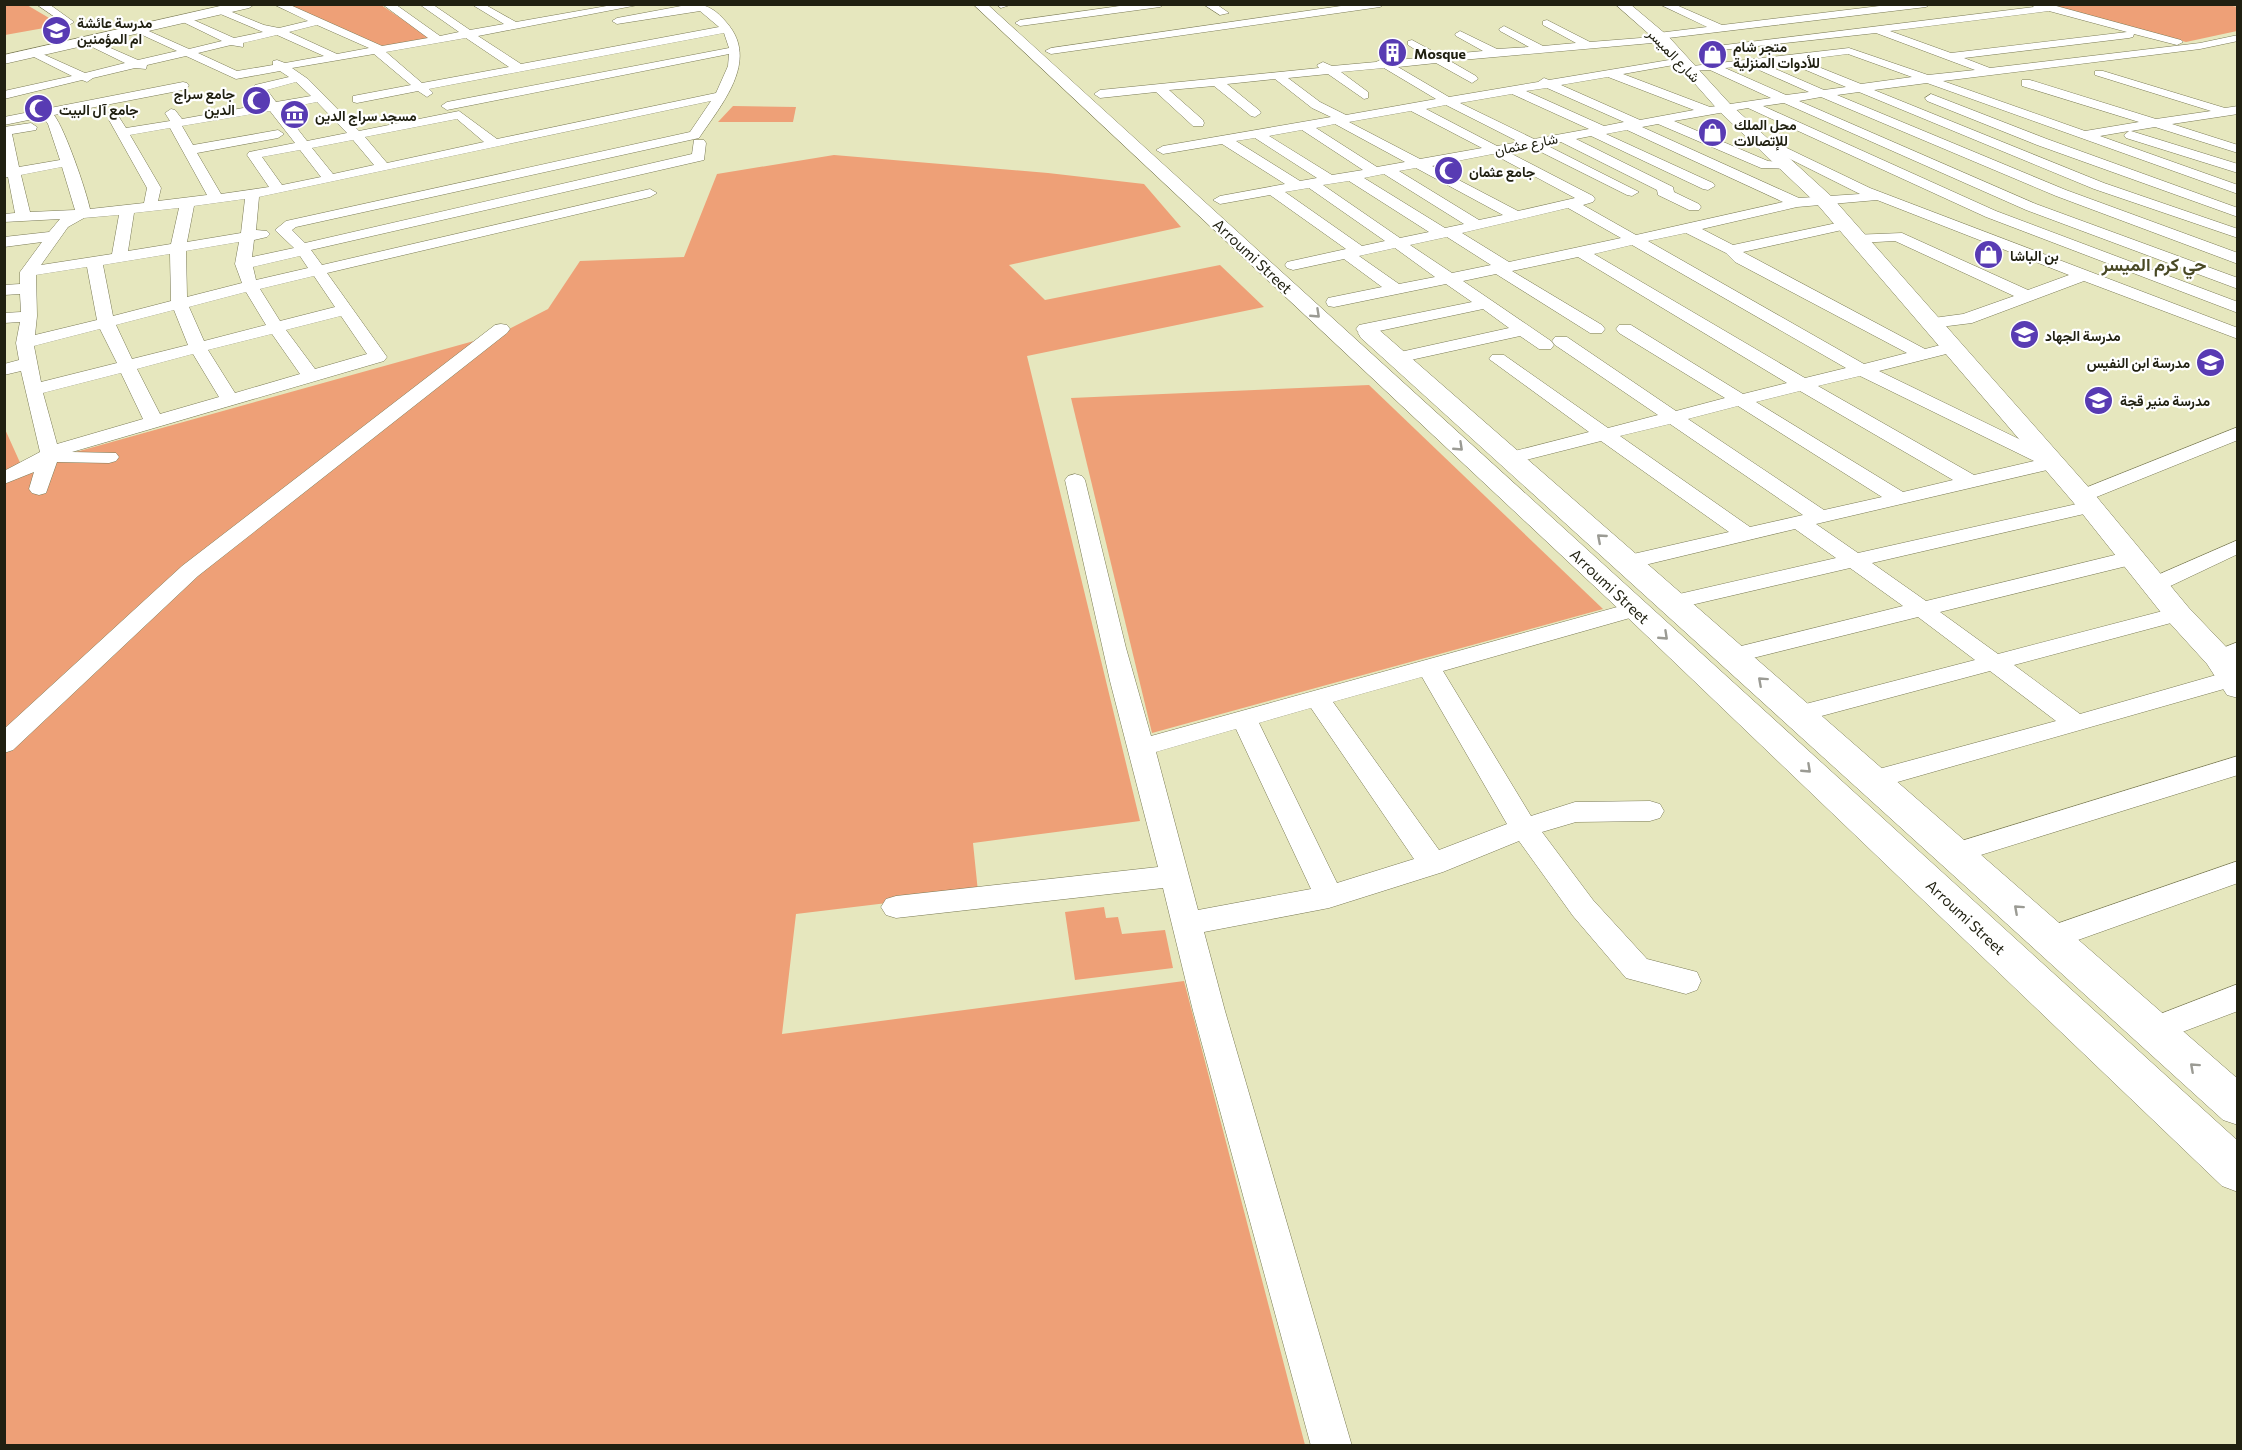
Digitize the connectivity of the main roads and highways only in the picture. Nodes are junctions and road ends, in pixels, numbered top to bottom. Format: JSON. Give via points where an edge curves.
{"nodes":[{"id":1,"x":1621,"y":4,"type":"edge"},
{"id":2,"x":244,"y":5,"type":"edge"},
{"id":3,"x":1002,"y":8,"type":"edge"},
{"id":4,"x":216,"y":9,"type":"edge"},
{"id":5,"x":4,"y":60,"type":"edge"},
{"id":6,"x":2231,"y":669,"type":"edge"},
{"id":7,"x":2238,"y":1106,"type":"edge"},
{"id":8,"x":2238,"y":1171,"type":"edge"}],
"edges":[{"from":1,"to":6,"type":"main road","name":"شارع الميسر","via":[[1824,200],[2086,501],[2178,614]]},
{"from":2,"to":4,"type":"main road"},
{"from":7,"to":3,"type":"main road","name":"Arroumi Street","one_way":true},
{"from":3,"to":8,"type":"main road","name":"Arroumi Street","one_way":true,"via":[[1636,609]]},
{"from":4,"to":5,"type":"main road","via":[[142,31]]}]}
